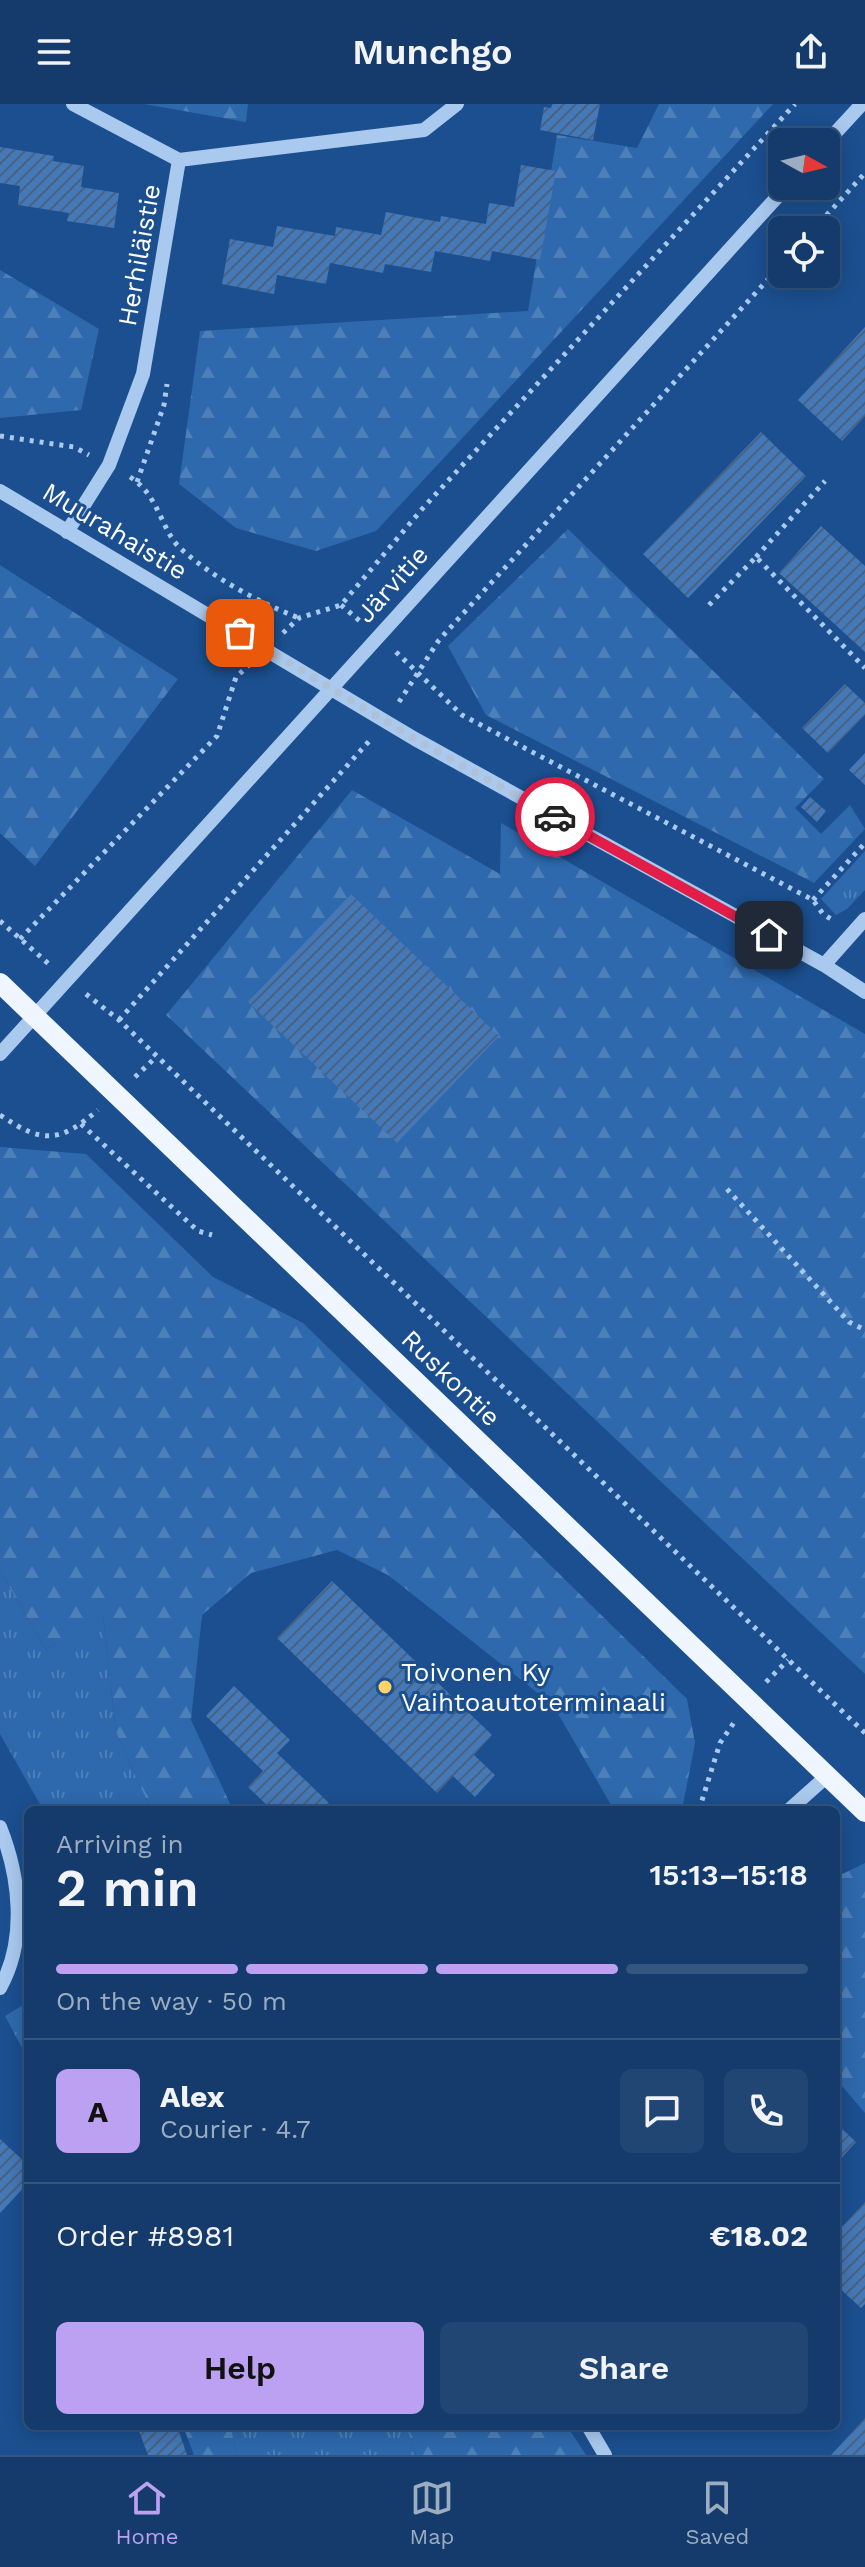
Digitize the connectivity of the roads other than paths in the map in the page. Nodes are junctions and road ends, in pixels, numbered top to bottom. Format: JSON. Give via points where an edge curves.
{"nodes":[{"id":1,"x":73,"y":104,"type":"edge"},
{"id":2,"x":457,"y":104,"type":"edge"},
{"id":3,"x":862,"y":104,"type":"edge"},
{"id":4,"x":840,"y":128,"type":"edge"},
{"id":5,"x":179,"y":160,"type":"junction"},
{"id":6,"x":774,"y":200,"type":"edge"},
{"id":7,"x":0,"y":491,"type":"edge"},
{"id":8,"x":67,"y":532,"type":"junction"},
{"id":9,"x":328,"y":688,"type":"junction"},
{"id":10,"x":865,"y":919,"type":"edge"},
{"id":11,"x":824,"y":965,"type":"junction"},
{"id":12,"x":0,"y":983,"type":"edge"},
{"id":13,"x":865,"y":992,"type":"edge"},
{"id":14,"x":34,"y":1014,"type":"junction"},
{"id":15,"x":0,"y":1054,"type":"edge"},
{"id":16,"x":827,"y":1776,"type":"junction"},
{"id":17,"x":793,"y":1806,"type":"edge"},
{"id":18,"x":865,"y":1812,"type":"edge"},
{"id":19,"x":0,"y":1827,"type":"edge"},
{"id":20,"x":0,"y":1988,"type":"edge"},
{"id":21,"x":590,"y":2430,"type":"edge"},
{"id":22,"x":605,"y":2455,"type":"edge"}],
"edges":[{"from":1,"to":5,"type":"street"},
{"from":2,"to":5,"type":"street","name":"Herhiläistie","via":[[424,130]]},
{"from":3,"to":4,"type":"street"},
{"from":5,"to":8,"type":"street","name":"Herhiläistie","via":[[143,374],[109,465]]},
{"from":6,"to":9,"type":"street","name":"Järvitie"},
{"from":7,"to":8,"type":"street","name":"Muurahaistie"},
{"from":8,"to":9,"type":"street","name":"Muurahaistie"},
{"from":9,"to":11,"type":"street","name":"Muurahaistie"},
{"from":9,"to":14,"type":"street","name":"Järvitie"},
{"from":10,"to":11,"type":"street"},
{"from":11,"to":13,"type":"street","name":"Muurahaistie"},
{"from":12,"to":14,"type":"main road","name":"Ruskontie"},
{"from":14,"to":15,"type":"street","name":"Järvitie"},
{"from":14,"to":16,"type":"main road","name":"Ruskontie"},
{"from":16,"to":17,"type":"street"},
{"from":16,"to":18,"type":"main road","name":"Ruskontie"},
{"from":19,"to":20,"type":"street","via":[[19,1915],[14,1964]]},
{"from":21,"to":22,"type":"street"}]}
